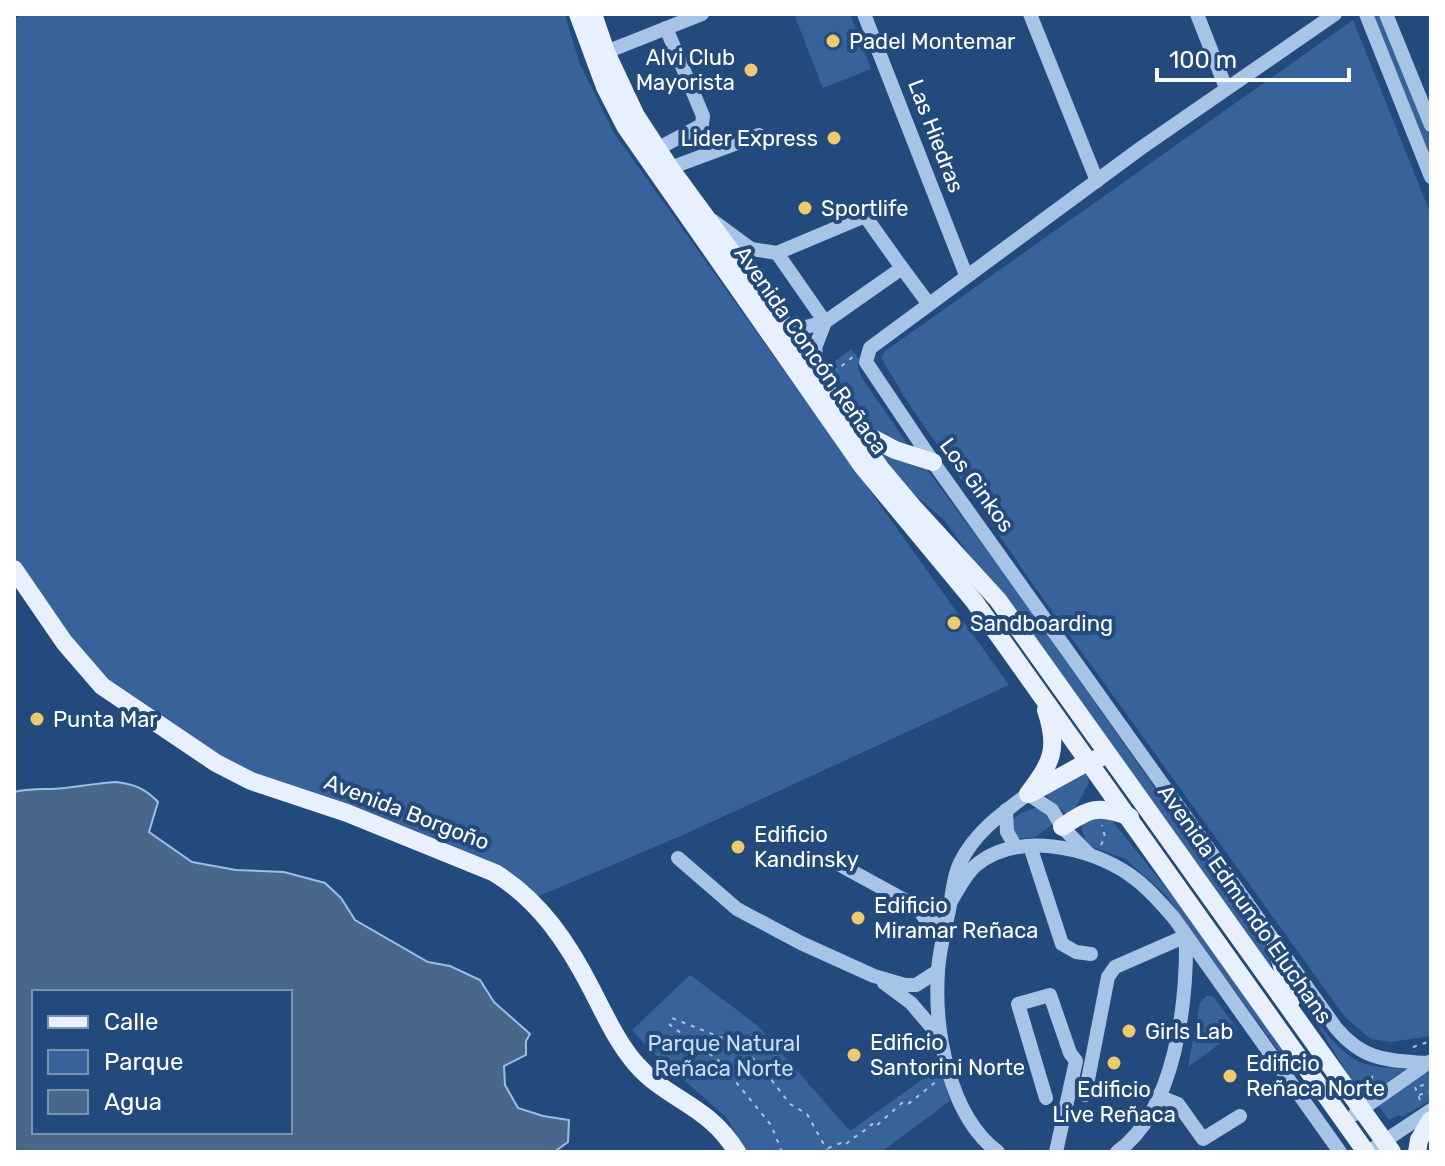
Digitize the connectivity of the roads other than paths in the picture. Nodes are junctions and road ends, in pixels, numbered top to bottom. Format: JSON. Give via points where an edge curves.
{"nodes":[{"id":1,"x":578,"y":14,"type":"edge"},
{"id":2,"x":593,"y":14,"type":"edge"},
{"id":3,"x":864,"y":14,"type":"edge"},
{"id":4,"x":1030,"y":14,"type":"edge"},
{"id":5,"x":1197,"y":14,"type":"edge"},
{"id":6,"x":1335,"y":14,"type":"edge"},
{"id":7,"x":1366,"y":14,"type":"edge"},
{"id":8,"x":1386,"y":14,"type":"edge"},
{"id":9,"x":698,"y":15,"type":"edge"},
{"id":10,"x":666,"y":28,"type":"junction"},
{"id":11,"x":606,"y":52,"type":"junction"},
{"id":12,"x":1226,"y":88,"type":"junction"},
{"id":13,"x":1431,"y":125,"type":"edge"},
{"id":14,"x":759,"y":135,"type":"dead end"},
{"id":15,"x":657,"y":149,"type":"junction"},
{"id":16,"x":670,"y":168,"type":"junction"},
{"id":17,"x":1431,"y":177,"type":"edge"},
{"id":18,"x":1097,"y":181,"type":"junction"},
{"id":19,"x":705,"y":215,"type":"junction"},
{"id":20,"x":777,"y":253,"type":"junction"},
{"id":21,"x":902,"y":268,"type":"junction"},
{"id":22,"x":966,"y":275,"type":"junction"},
{"id":23,"x":928,"y":303,"type":"junction"},
{"id":24,"x":763,"y":322,"type":"junction"},
{"id":25,"x":825,"y":322,"type":"junction"},
{"id":26,"x":785,"y":325,"type":"junction"},
{"id":27,"x":820,"y":376,"type":"junction"},
{"id":28,"x":851,"y":427,"type":"junction"},
{"id":29,"x":933,"y":462,"type":"junction"},
{"id":30,"x":14,"y":569,"type":"edge"},
{"id":31,"x":1058,"y":684,"type":"joint"},
{"id":32,"x":1040,"y":692,"type":"junction"},
{"id":33,"x":1111,"y":756,"type":"junction"},
{"id":34,"x":1094,"y":768,"type":"junction"},
{"id":35,"x":1028,"y":794,"type":"junction"},
{"id":36,"x":1006,"y":810,"type":"junction"},
{"id":37,"x":1085,"y":810,"type":"junction"},
{"id":38,"x":1130,"y":817,"type":"junction"},
{"id":39,"x":1062,"y":827,"type":"junction"},
{"id":40,"x":1027,"y":846,"type":"junction"},
{"id":41,"x":1089,"y":854,"type":"junction"},
{"id":42,"x":678,"y":858,"type":"dead end"},
{"id":43,"x":833,"y":861,"type":"dead end"},
{"id":44,"x":951,"y":901,"type":"junction"},
{"id":45,"x":945,"y":929,"type":"junction"},
{"id":46,"x":1186,"y":936,"type":"junction"},
{"id":47,"x":1276,"y":944,"type":"junction"},
{"id":48,"x":1091,"y":954,"type":"dead end"},
{"id":49,"x":938,"y":971,"type":"junction"},
{"id":50,"x":874,"y":976,"type":"junction"},
{"id":51,"x":1218,"y":982,"type":"junction"},
{"id":52,"x":1186,"y":992,"type":"junction"},
{"id":53,"x":1297,"y":1018,"type":"junction"},
{"id":54,"x":940,"y":1038,"type":"junction"},
{"id":55,"x":1429,"y":1062,"type":"edge"},
{"id":56,"x":1085,"y":1095,"type":"dead end"},
{"id":57,"x":1158,"y":1096,"type":"junction"},
{"id":58,"x":1046,"y":1098,"type":"dead end"},
{"id":59,"x":1363,"y":1109,"type":"junction"},
{"id":60,"x":1431,"y":1110,"type":"edge"},
{"id":61,"x":1240,"y":1116,"type":"dead end"},
{"id":62,"x":1431,"y":1120,"type":"edge"},
{"id":63,"x":1344,"y":1121,"type":"junction"},
{"id":64,"x":1389,"y":1146,"type":"edge"},
{"id":65,"x":737,"y":1152,"type":"edge"},
{"id":66,"x":998,"y":1152,"type":"edge"},
{"id":67,"x":1056,"y":1152,"type":"edge"},
{"id":68,"x":1117,"y":1152,"type":"edge"},
{"id":69,"x":1340,"y":1152,"type":"edge"},
{"id":70,"x":1367,"y":1152,"type":"edge"},
{"id":71,"x":1417,"y":1152,"type":"edge"}],
"edges":[{"from":1,"to":24,"type":"main road","name":"Avenida Concón Reñaca","via":[[625,126]]},
{"from":2,"to":11,"type":"main road","name":"Avenida Concón Reñaca"},
{"from":3,"to":22,"type":"street","name":"Las Hiedras"},
{"from":4,"to":18,"type":"street"},
{"from":5,"to":12,"type":"street"},
{"from":6,"to":12,"type":"street","name":"Los Ginkos"},
{"from":7,"to":17,"type":"street"},
{"from":8,"to":13,"type":"street"},
{"from":9,"to":10,"type":"street"},
{"from":10,"to":11,"type":"street"},
{"from":10,"to":15,"type":"street","via":[[703,116],[702,125]]},
{"from":11,"to":15,"type":"main road","name":"Avenida Concón Reñaca"},
{"from":12,"to":18,"type":"street","name":"Los Ginkos"},
{"from":14,"to":16,"type":"street"},
{"from":15,"to":16,"type":"main road","name":"Avenida Concón Reñaca"},
{"from":16,"to":19,"type":"main road","name":"Avenida Concón Reñaca"},
{"from":18,"to":22,"type":"street","name":"Los Ginkos"},
{"from":19,"to":20,"type":"street","via":[[751,249]]},
{"from":19,"to":26,"type":"main road","name":"Avenida Concón Reñaca"},
{"from":20,"to":21,"type":"street","via":[[865,216]]},
{"from":20,"to":25,"type":"street"},
{"from":21,"to":23,"type":"street"},
{"from":21,"to":25,"type":"street"},
{"from":22,"to":23,"type":"street","name":"Los Ginkos"},
{"from":23,"to":29,"type":"street","name":"Los Ginkos","via":[[870,348],[866,362]]},
{"from":24,"to":26,"type":"street"},
{"from":24,"to":32,"type":"main road","name":"Avenida Concón Reñaca","via":[[863,467],[974,601]]},
{"from":25,"to":26,"type":"street","via":[[802,328]]},
{"from":25,"to":27,"type":"street","via":[[815,348]]},
{"from":26,"to":27,"type":"main road","name":"Avenida Concón Reñaca"},
{"from":27,"to":28,"type":"main road","name":"Avenida Concón Reñaca"},
{"from":28,"to":29,"type":"main road"},
{"from":28,"to":31,"type":"main road","name":"Avenida Concón Reñaca","via":[[889,478],[998,600]]},
{"from":29,"to":47,"type":"street","name":"Los Ginkos"},
{"from":30,"to":65,"type":"main road","name":"Avenida Borgoño","via":[[102,686],[216,763],[515,885],[565,942],[634,1062],[710,1118]]},
{"from":31,"to":33,"type":"main road","name":"Avenida Edmundo Eluchans"},
{"from":32,"to":34,"type":"main road","name":"Avenida Edmundo Eluchans"},
{"from":32,"to":35,"type":"main road","via":[[1053,743],[1047,768]]},
{"from":33,"to":34,"type":"main road"},
{"from":33,"to":53,"type":"main road","name":"Avenida Edmundo Eluchans"},
{"from":34,"to":35,"type":"main road"},
{"from":34,"to":37,"type":"main road"},
{"from":34,"to":38,"type":"main road","name":"Avenida Edmundo Eluchans"},
{"from":35,"to":36,"type":"street"},
{"from":35,"to":39,"type":"street","via":[[1052,810]]},
{"from":36,"to":40,"type":"street","via":[[1007,832]]},
{"from":36,"to":44,"type":"street","via":[[974,839],[956,872]]},
{"from":37,"to":38,"type":"main road"},
{"from":37,"to":39,"type":"main road"},
{"from":38,"to":63,"type":"main road","name":"Avenida Edmundo Eluchans"},
{"from":39,"to":40,"type":"street"},
{"from":39,"to":41,"type":"street"},
{"from":40,"to":41,"type":"street"},
{"from":40,"to":44,"type":"street","via":[[993,855],[971,869]]},
{"from":40,"to":48,"type":"street","via":[[1062,944]]},
{"from":41,"to":46,"type":"street","via":[[1151,891]]},
{"from":42,"to":50,"type":"street","via":[[737,909]]},
{"from":43,"to":45,"type":"street","via":[[917,907]]},
{"from":44,"to":45,"type":"street"},
{"from":45,"to":49,"type":"street"},
{"from":46,"to":51,"type":"street"},
{"from":46,"to":52,"type":"street"},
{"from":46,"to":56,"type":"street","via":[[1115,967],[1108,977]]},
{"from":47,"to":53,"type":"main road"},
{"from":47,"to":55,"type":"street","name":"Los Ginkos","via":[[1354,1047],[1375,1058]]},
{"from":49,"to":50,"type":"street","via":[[916,985]]},
{"from":49,"to":54,"type":"street"},
{"from":50,"to":54,"type":"street","via":[[911,1003]]},
{"from":51,"to":52,"type":"street"},
{"from":51,"to":69,"type":"street"},
{"from":52,"to":57,"type":"street","via":[[1170,1067]]},
{"from":53,"to":59,"type":"main road","name":"Avenida Edmundo Eluchans"},
{"from":54,"to":66,"type":"street","via":[[965,1115]]},
{"from":55,"to":59,"type":"street"},
{"from":57,"to":61,"type":"street","via":[[1178,1104],[1203,1139]]},
{"from":57,"to":68,"type":"street","via":[[1140,1131]]},
{"from":58,"to":67,"type":"street","via":[[1018,1004],[1050,995],[1076,1061]]},
{"from":59,"to":63,"type":"street"},
{"from":59,"to":64,"type":"main road","name":"Avenida Edmundo Eluchans"},
{"from":60,"to":64,"type":"street"},
{"from":62,"to":71,"type":"main road"},
{"from":63,"to":70,"type":"main road","name":"Avenida Edmundo Eluchans"},
{"from":64,"to":70,"type":"street"}]}
